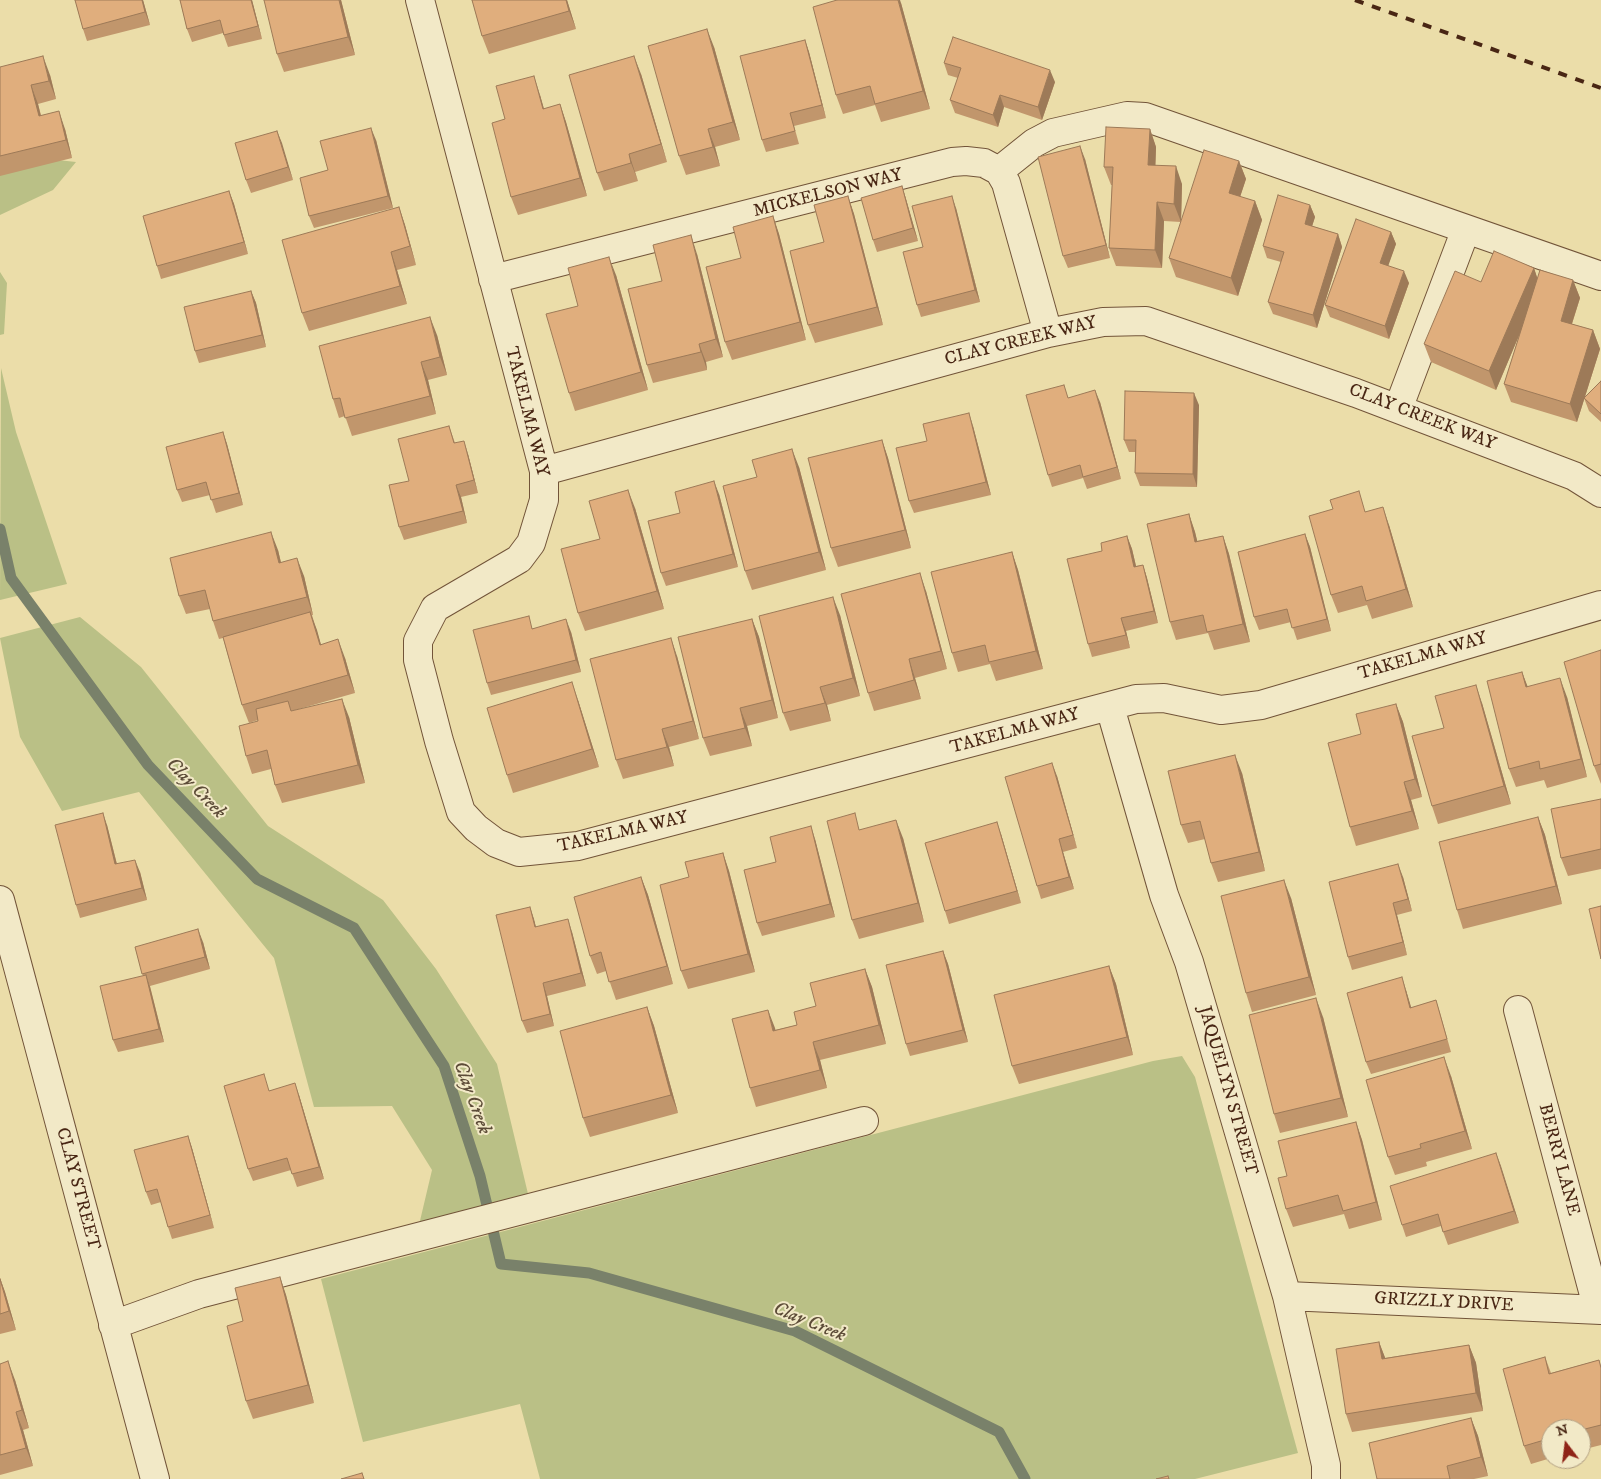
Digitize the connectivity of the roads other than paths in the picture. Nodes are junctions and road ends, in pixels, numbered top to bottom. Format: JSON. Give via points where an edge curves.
{"nodes":[{"id":1,"x":420,"y":0,"type":"edge"},
{"id":2,"x":999,"y":171,"type":"junction"},
{"id":3,"x":1466,"y":229,"type":"junction"},
{"id":4,"x":1601,"y":276,"type":"edge"},
{"id":5,"x":493,"y":279,"type":"junction"},
{"id":6,"x":1048,"y":333,"type":"junction"},
{"id":7,"x":1398,"y":409,"type":"junction"},
{"id":8,"x":544,"y":471,"type":"junction"},
{"id":9,"x":1601,"y":493,"type":"edge"},
{"id":10,"x":1601,"y":605,"type":"edge"},
{"id":11,"x":1110,"y":707,"type":"junction"},
{"id":12,"x":0,"y":900,"type":"edge"},
{"id":13,"x":1518,"y":1010,"type":"dead end"},
{"id":14,"x":864,"y":1121,"type":"dead end"},
{"id":15,"x":1287,"y":1296,"type":"junction"},
{"id":16,"x":1600,"y":1310,"type":"edge"},
{"id":17,"x":113,"y":1325,"type":"junction"},
{"id":18,"x":155,"y":1479,"type":"edge"},
{"id":19,"x":1326,"y":1479,"type":"edge"}],
"edges":[{"from":1,"to":5,"type":"street","name":"TAKELMA WAY"},
{"from":2,"to":3,"type":"street","via":[[1034,143],[1053,133],[1127,116],[1146,117]]},
{"from":2,"to":5,"type":"street","name":"MICKELSON WAY","via":[[984,163],[952,162]]},
{"from":2,"to":6,"type":"street","via":[[1010,194]]},
{"from":3,"to":4,"type":"street"},
{"from":3,"to":7,"type":"street"},
{"from":5,"to":8,"type":"street","name":"TAKELMA WAY"},
{"from":6,"to":7,"type":"street","name":"CLAY CREEK WAY","via":[[1103,322],[1146,321]]},
{"from":6,"to":8,"type":"street","name":"CLAY CREEK WAY"},
{"from":7,"to":9,"type":"street","name":"CLAY CREEK WAY","via":[[1574,476]]},
{"from":8,"to":11,"type":"street","name":"TAKELMA WAY","via":[[544,500],[531,543],[519,559],[435,608],[418,641],[418,660],[438,741],[461,812],[496,844],[519,852],[578,846]]},
{"from":10,"to":11,"type":"street","name":"TAKELMA WAY","via":[[1261,705],[1221,710],[1164,698],[1136,699]]},
{"from":11,"to":15,"type":"street","name":"JAQUELYN STREET","via":[[1164,894],[1190,962]]},
{"from":12,"to":17,"type":"street","name":"CLAY STREET"},
{"from":13,"to":16,"type":"street","name":"BERRY LANE"},
{"from":14,"to":17,"type":"street","via":[[199,1294]]},
{"from":15,"to":16,"type":"street","name":"GRIZZLY DRIVE"},
{"from":15,"to":19,"type":"street","name":"JAQUELYN STREET","via":[[1326,1464]]},
{"from":17,"to":18,"type":"street","name":"CLAY STREET"}]}
